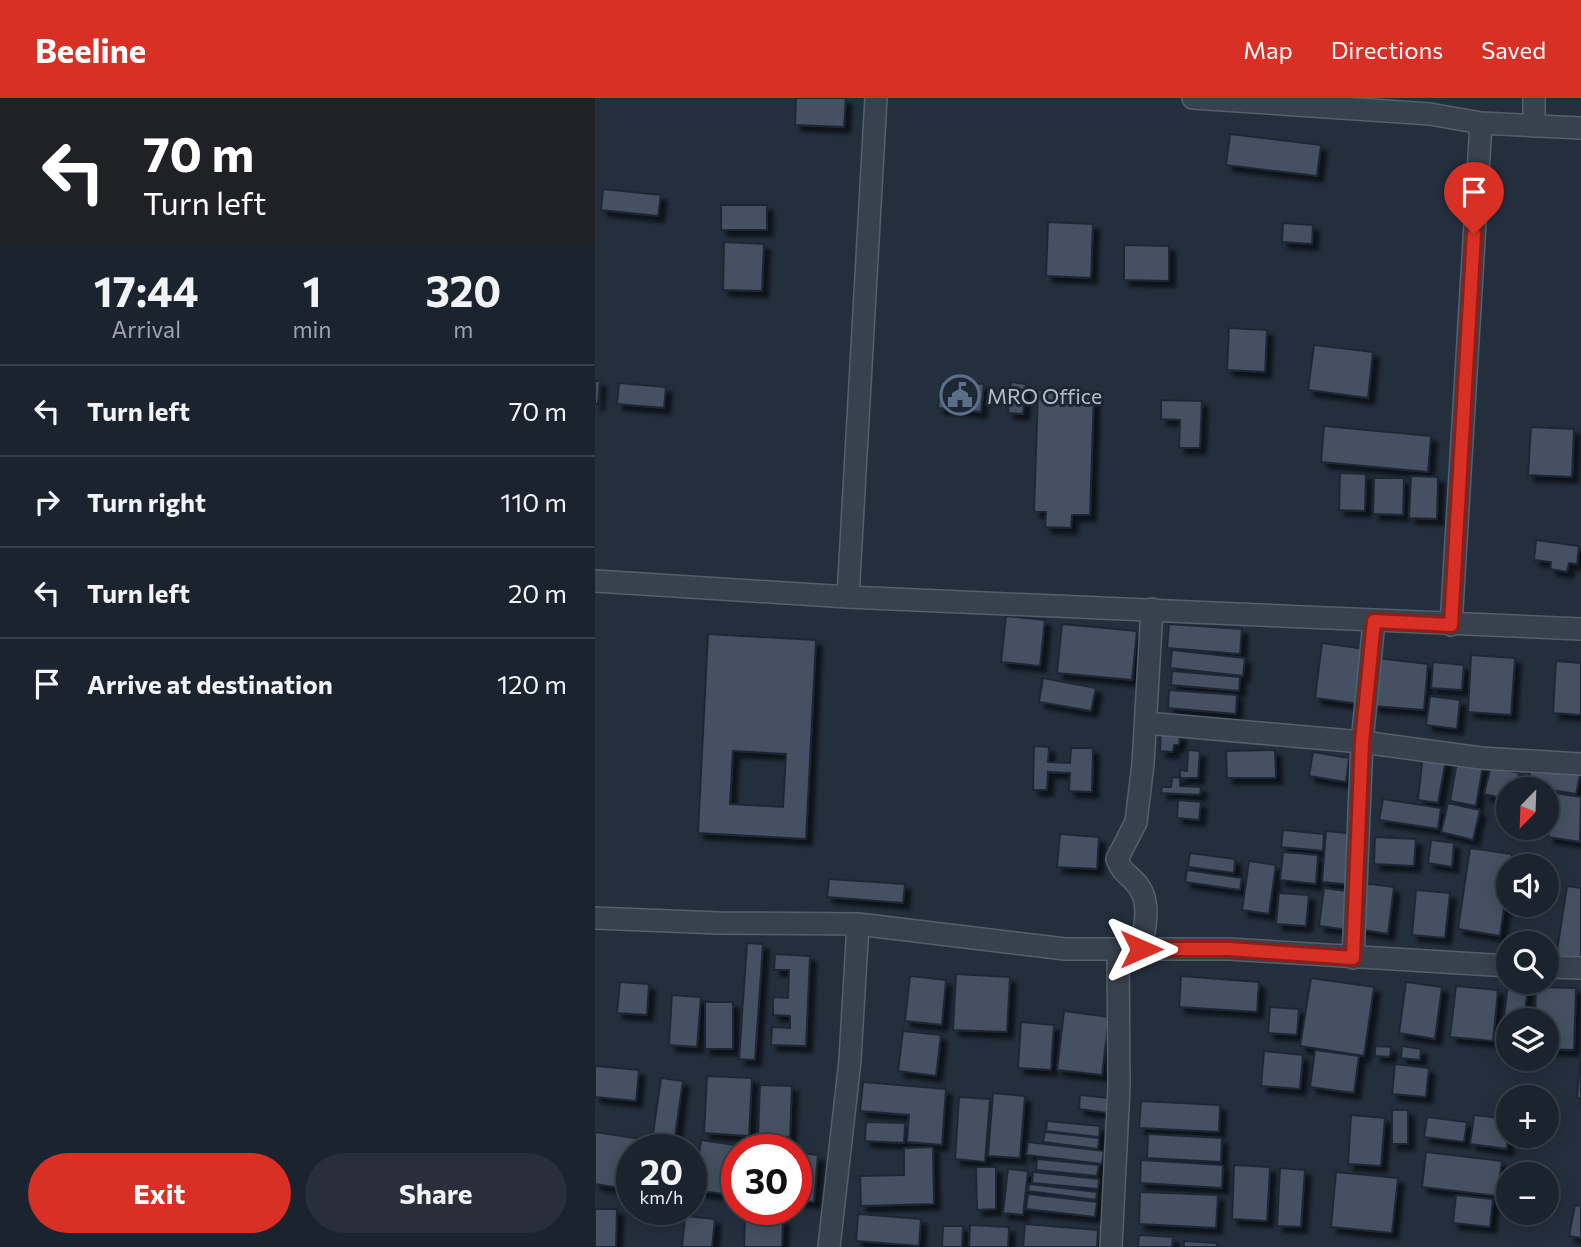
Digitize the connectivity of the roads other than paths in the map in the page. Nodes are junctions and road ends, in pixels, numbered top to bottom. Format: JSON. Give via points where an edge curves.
{"nodes":[{"id":1,"x":876,"y":98,"type":"edge"},
{"id":2,"x":1193,"y":98,"type":"edge"},
{"id":3,"x":1534,"y":98,"type":"edge"},
{"id":4,"x":1431,"y":106,"type":"edge"},
{"id":5,"x":1481,"y":123,"type":"junction"},
{"id":6,"x":1534,"y":126,"type":"junction"},
{"id":7,"x":1581,"y":128,"type":"edge"},
{"id":8,"x":595,"y":581,"type":"edge"},
{"id":9,"x":848,"y":597,"type":"junction"},
{"id":10,"x":1151,"y":609,"type":"junction"},
{"id":11,"x":1374,"y":621,"type":"junction"},
{"id":12,"x":1451,"y":625,"type":"junction"},
{"id":13,"x":1581,"y":629,"type":"edge"},
{"id":14,"x":1146,"y":723,"type":"junction"},
{"id":15,"x":1362,"y":742,"type":"junction"},
{"id":16,"x":1581,"y":764,"type":"edge"},
{"id":17,"x":595,"y":918,"type":"edge"},
{"id":18,"x":857,"y":924,"type":"junction"},
{"id":19,"x":1118,"y":949,"type":"junction"},
{"id":20,"x":1141,"y":949,"type":"junction"},
{"id":21,"x":1353,"y":958,"type":"junction"},
{"id":22,"x":1496,"y":965,"type":"edge"},
{"id":23,"x":1559,"y":967,"type":"edge"},
{"id":24,"x":1581,"y":968,"type":"edge"},
{"id":25,"x":829,"y":1247,"type":"edge"},
{"id":26,"x":1111,"y":1247,"type":"edge"}],
"edges":[{"from":1,"to":9,"type":"street"},
{"from":2,"to":4,"type":"street"},
{"from":3,"to":6,"type":"street"},
{"from":4,"to":5,"type":"street"},
{"from":5,"to":6,"type":"street"},
{"from":5,"to":12,"type":"street"},
{"from":6,"to":7,"type":"street"},
{"from":8,"to":9,"type":"street"},
{"from":9,"to":10,"type":"street"},
{"from":10,"to":11,"type":"street"},
{"from":10,"to":14,"type":"street"},
{"from":11,"to":12,"type":"street"},
{"from":11,"to":15,"type":"street"},
{"from":12,"to":13,"type":"street"},
{"from":14,"to":15,"type":"street"},
{"from":14,"to":20,"type":"street","via":[[1136,822],[1117,859],[1122,872],[1145,896]]},
{"from":15,"to":16,"type":"street","via":[[1481,758]]},
{"from":15,"to":21,"type":"street"},
{"from":17,"to":18,"type":"street"},
{"from":18,"to":19,"type":"street","via":[[1065,949]]},
{"from":18,"to":25,"type":"street","via":[[850,1060]]},
{"from":19,"to":20,"type":"street"},
{"from":19,"to":26,"type":"street","via":[[1119,1087]]},
{"from":20,"to":21,"type":"street","via":[[1229,949]]},
{"from":21,"to":22,"type":"street"},
{"from":23,"to":24,"type":"street"}]}
